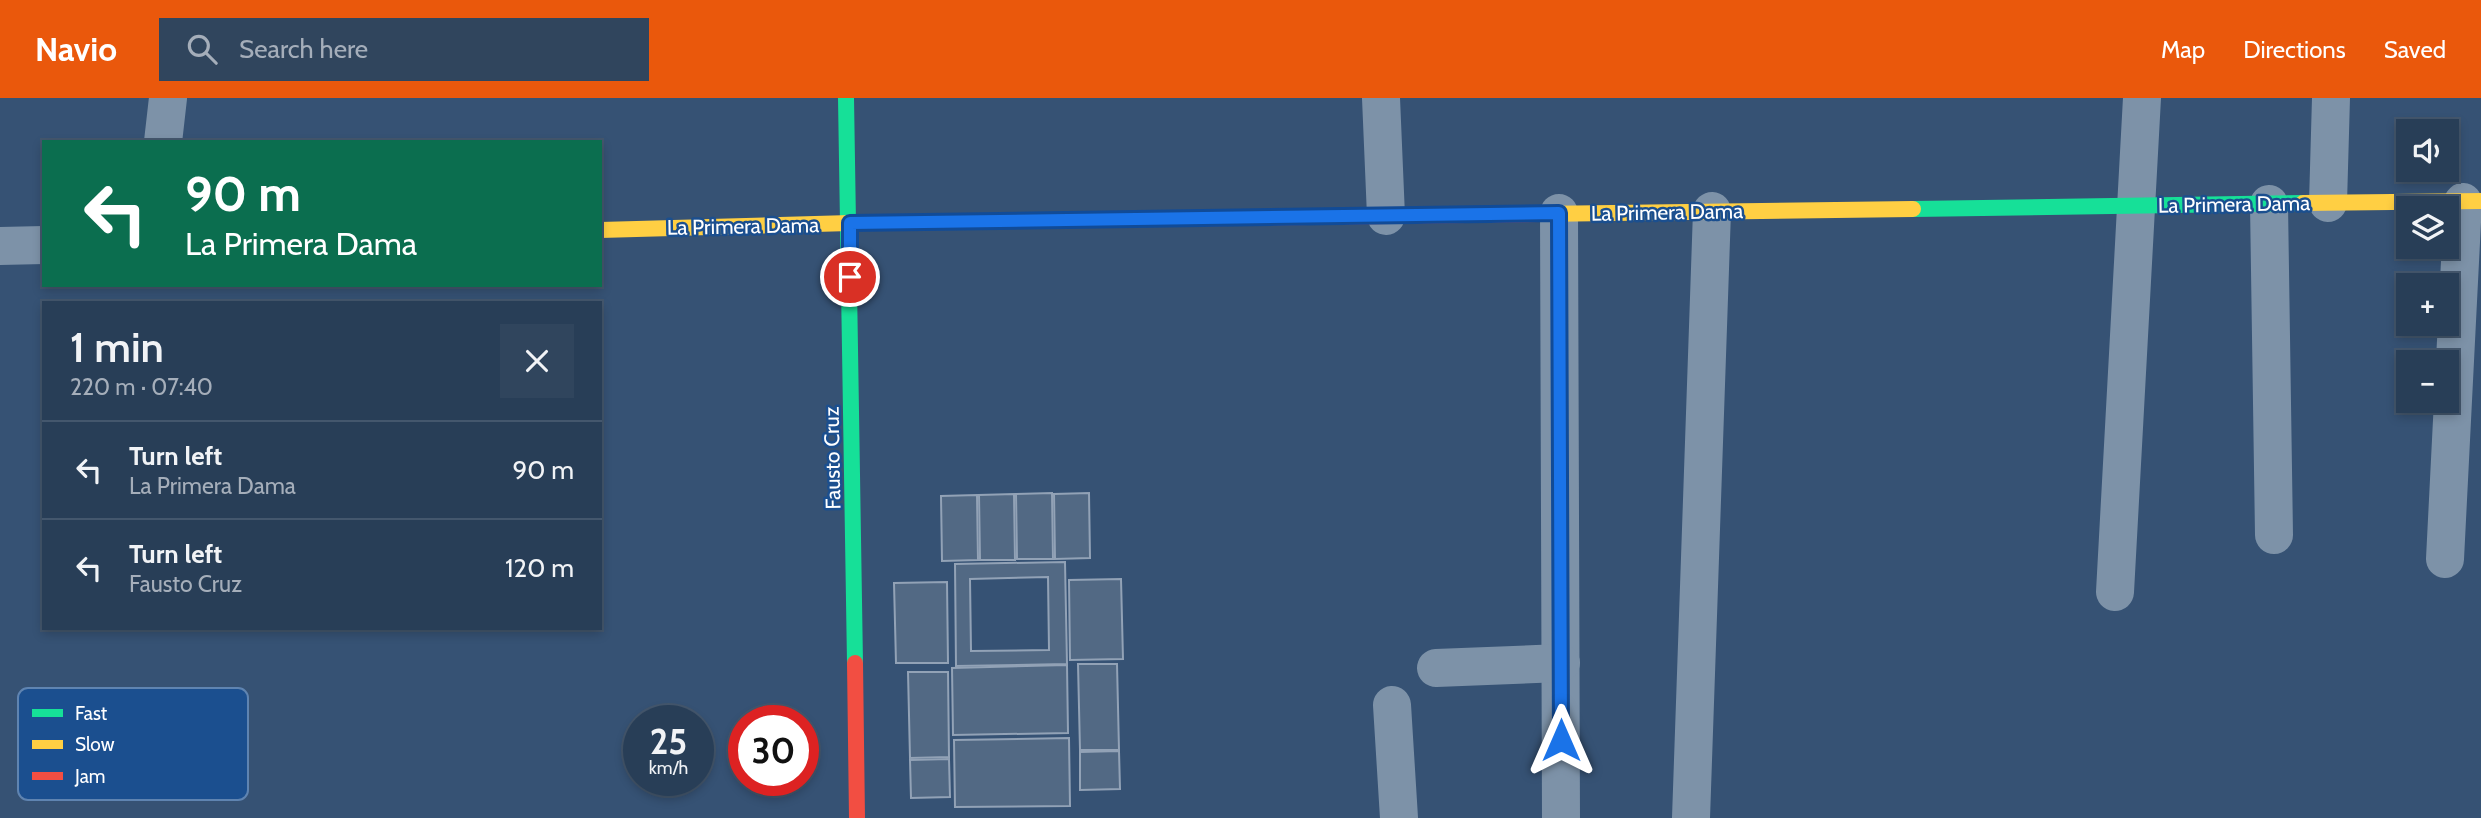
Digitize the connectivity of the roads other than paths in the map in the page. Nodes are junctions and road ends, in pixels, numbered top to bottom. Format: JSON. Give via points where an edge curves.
{"nodes":[{"id":1,"x":168,"y":98,"type":"edge"},
{"id":2,"x":846,"y":98,"type":"edge"},
{"id":3,"x":1381,"y":98,"type":"edge"},
{"id":4,"x":2142,"y":98,"type":"edge"},
{"id":5,"x":2331,"y":98,"type":"edge"},
{"id":6,"x":163,"y":140,"type":"edge"},
{"id":7,"x":2472,"y":201,"type":"edge"},
{"id":8,"x":2328,"y":203,"type":"junction"},
{"id":9,"x":2269,"y":204,"type":"junction"},
{"id":10,"x":2137,"y":206,"type":"junction"},
{"id":11,"x":1712,"y":211,"type":"junction"},
{"id":12,"x":1559,"y":213,"type":"junction"},
{"id":13,"x":1386,"y":216,"type":"junction"},
{"id":14,"x":850,"y":223,"type":"junction"},
{"id":15,"x":602,"y":230,"type":"edge"},
{"id":16,"x":42,"y":245,"type":"edge"},
{"id":17,"x":0,"y":246,"type":"edge"},
{"id":18,"x":2274,"y":535,"type":"dead end"},
{"id":19,"x":2445,"y":559,"type":"dead end"},
{"id":20,"x":2116,"y":592,"type":"dead end"},
{"id":21,"x":1561,"y":663,"type":"junction"},
{"id":22,"x":1436,"y":668,"type":"dead end"},
{"id":23,"x":1392,"y":705,"type":"dead end"},
{"id":24,"x":857,"y":818,"type":"edge"},
{"id":25,"x":1399,"y":818,"type":"edge"},
{"id":26,"x":1561,"y":818,"type":"edge"},
{"id":27,"x":1691,"y":818,"type":"edge"}],
"edges":[{"from":1,"to":6,"type":"street"},
{"from":2,"to":14,"type":"street","name":"Fausto Cruz"},
{"from":3,"to":13,"type":"street"},
{"from":4,"to":10,"type":"street"},
{"from":5,"to":8,"type":"street"},
{"from":7,"to":8,"type":"street","name":"La Primera Dama"},
{"from":7,"to":19,"type":"street"},
{"from":8,"to":9,"type":"street","name":"La Primera Dama"},
{"from":9,"to":10,"type":"street","name":"La Primera Dama"},
{"from":9,"to":18,"type":"street"},
{"from":10,"to":11,"type":"street","name":"La Primera Dama"},
{"from":10,"to":20,"type":"street"},
{"from":11,"to":12,"type":"street","name":"La Primera Dama"},
{"from":11,"to":27,"type":"street"},
{"from":12,"to":13,"type":"street","name":"La Primera Dama"},
{"from":12,"to":21,"type":"street"},
{"from":13,"to":14,"type":"street","name":"La Primera Dama"},
{"from":14,"to":15,"type":"street","name":"La Primera Dama"},
{"from":14,"to":24,"type":"street","name":"Fausto Cruz"},
{"from":16,"to":17,"type":"street"},
{"from":21,"to":22,"type":"street"},
{"from":21,"to":26,"type":"street"},
{"from":23,"to":25,"type":"street"}]}
